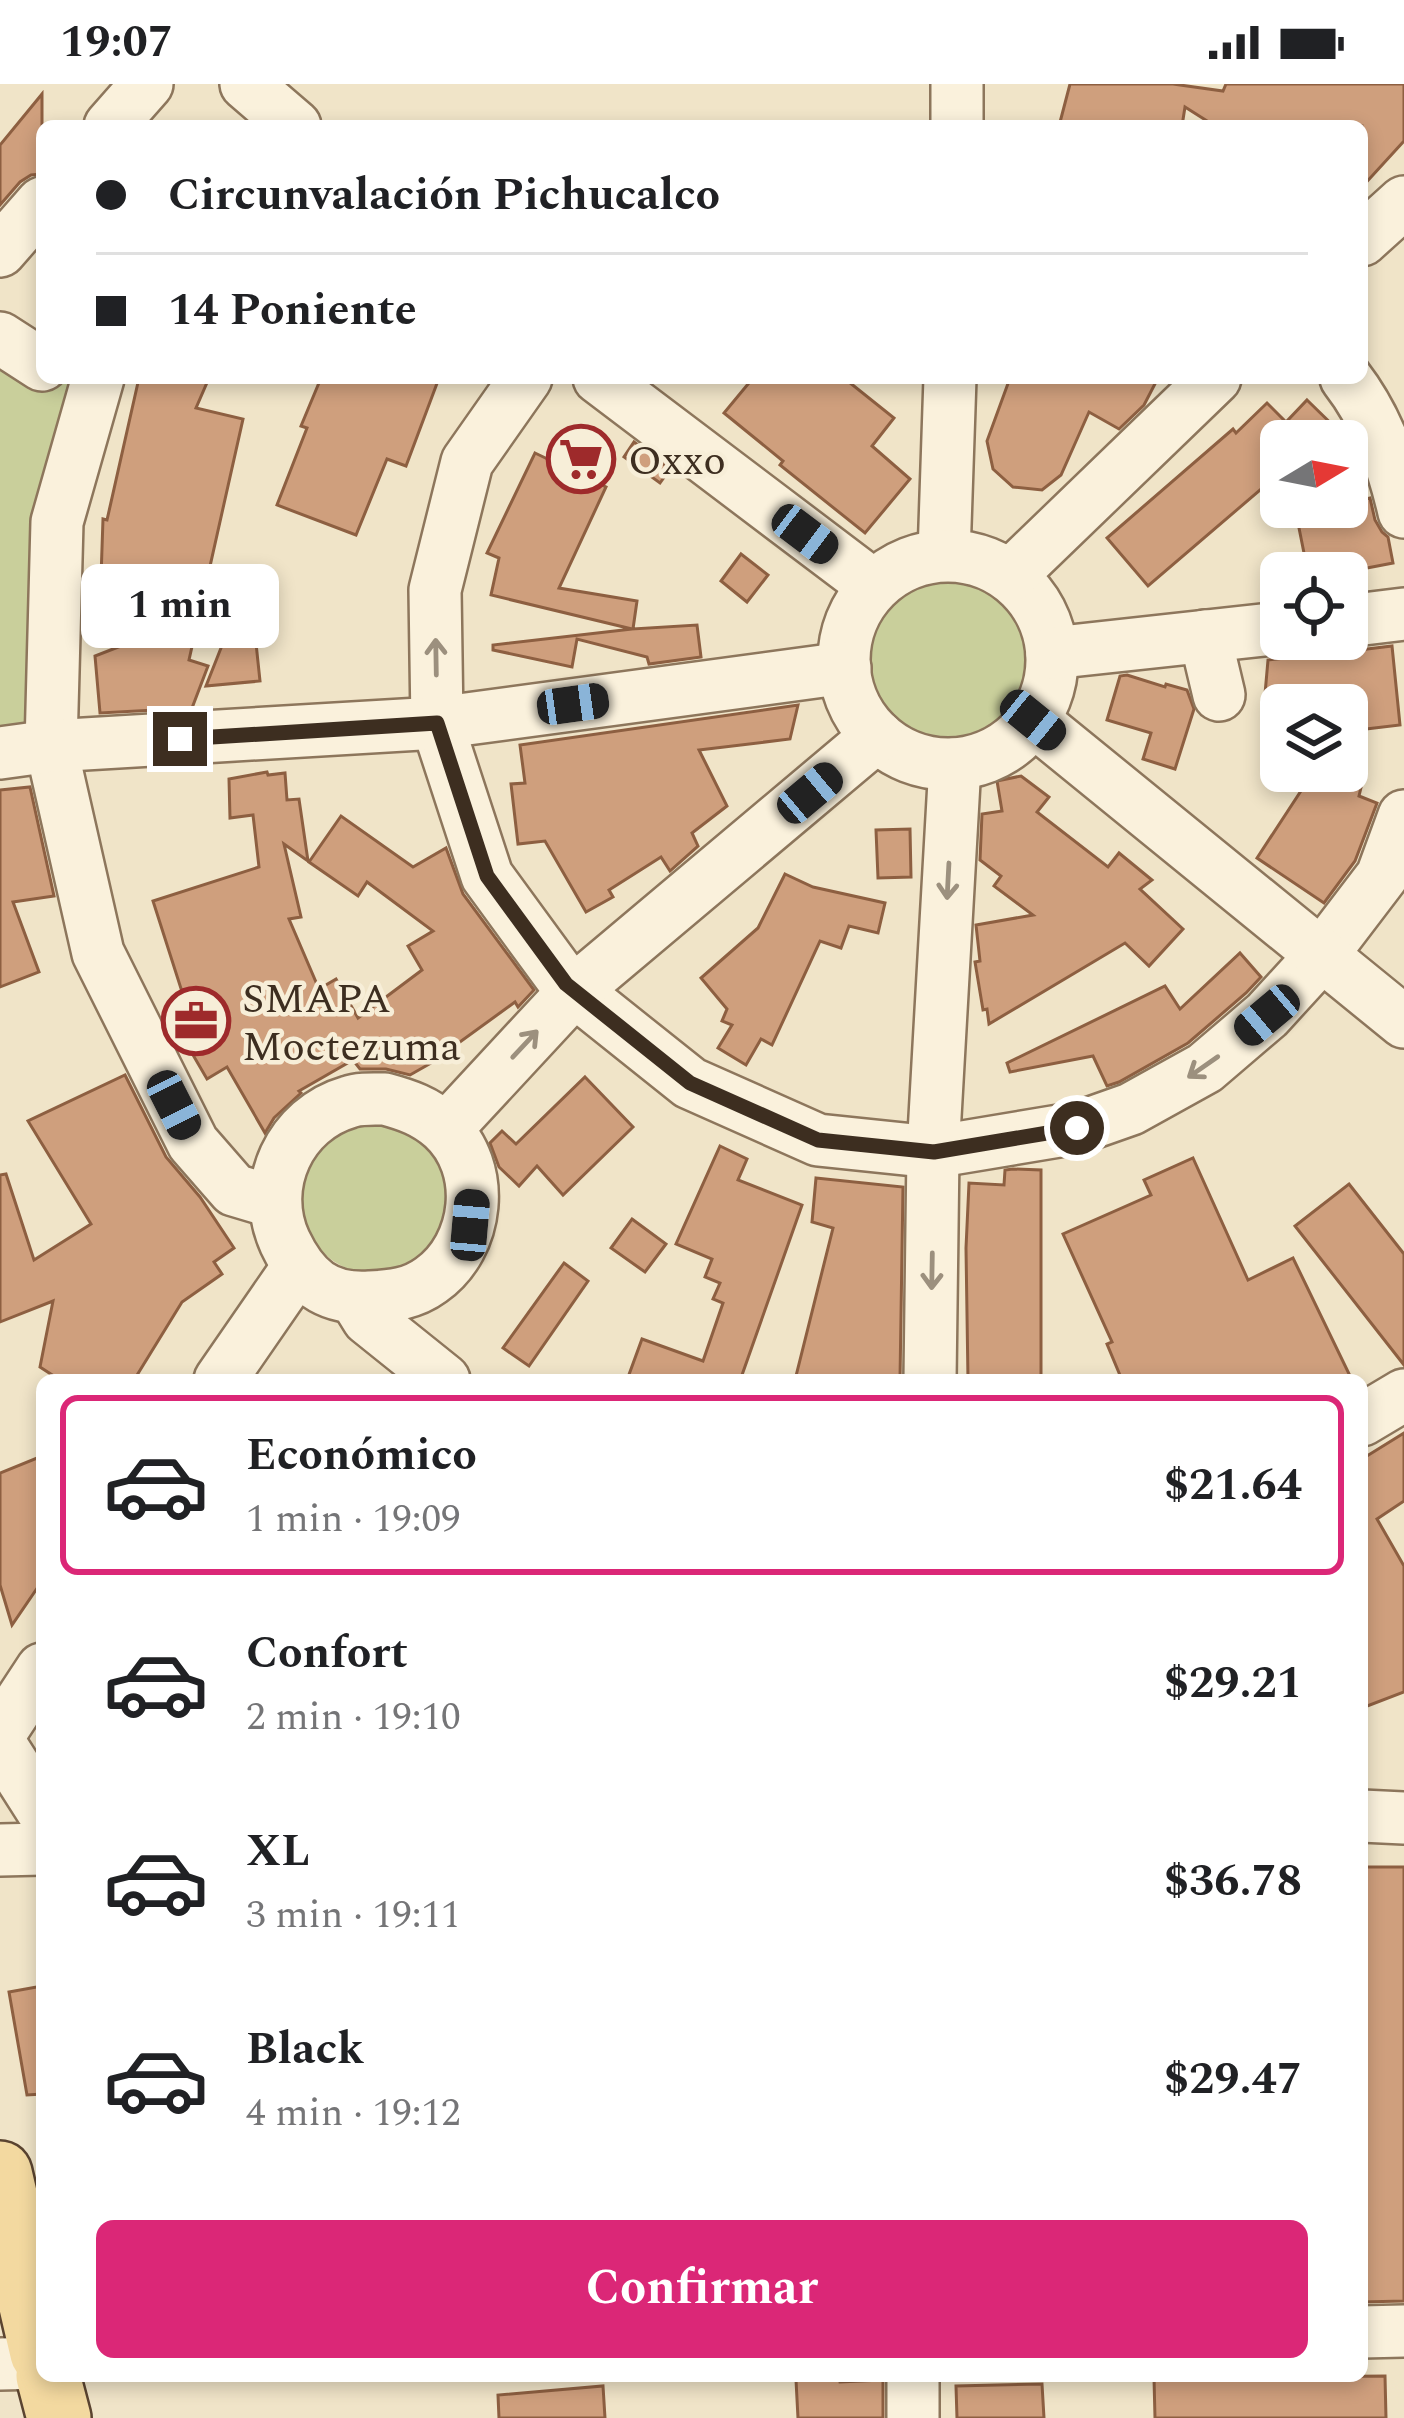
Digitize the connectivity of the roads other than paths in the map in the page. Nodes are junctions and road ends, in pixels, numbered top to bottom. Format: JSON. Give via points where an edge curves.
{"nodes":[{"id":1,"x":147,"y":84,"type":"edge"},
{"id":2,"x":957,"y":84,"type":"edge"},
{"id":3,"x":250,"y":97,"type":"edge"},
{"id":4,"x":115,"y":120,"type":"edge"},
{"id":5,"x":286,"y":120,"type":"edge"},
{"id":6,"x":957,"y":120,"type":"edge"},
{"id":7,"x":1404,"y":202,"type":"edge"},
{"id":8,"x":36,"y":210,"type":"edge"},
{"id":9,"x":1368,"y":235,"type":"edge"},
{"id":10,"x":0,"y":251,"type":"edge"},
{"id":11,"x":0,"y":338,"type":"edge"},
{"id":12,"x":36,"y":361,"type":"edge"},
{"id":13,"x":84,"y":384,"type":"edge"},
{"id":14,"x":522,"y":384,"type":"edge"},
{"id":15,"x":607,"y":384,"type":"edge"},
{"id":16,"x":950,"y":384,"type":"edge"},
{"id":17,"x":1209,"y":384,"type":"edge"},
{"id":18,"x":1351,"y":384,"type":"edge"},
{"id":19,"x":1404,"y":512,"type":"edge"},
{"id":20,"x":944,"y":555,"type":"junction"},
{"id":21,"x":1010,"y":576,"type":"junction"},
{"id":22,"x":874,"y":586,"type":"junction"},
{"id":23,"x":1404,"y":614,"type":"edge"},
{"id":24,"x":1368,"y":618,"type":"edge"},
{"id":25,"x":1260,"y":630,"type":"edge"},
{"id":26,"x":1204,"y":636,"type":"junction"},
{"id":27,"x":1052,"y":653,"type":"junction"},
{"id":28,"x":844,"y":668,"type":"junction"},
{"id":29,"x":1219,"y":695,"type":"dead end"},
{"id":30,"x":1033,"y":720,"type":"junction"},
{"id":31,"x":437,"y":723,"type":"junction"},
{"id":32,"x":877,"y":736,"type":"junction"},
{"id":33,"x":51,"y":746,"type":"junction"},
{"id":34,"x":0,"y":753,"type":"edge"},
{"id":35,"x":955,"y":764,"type":"junction"},
{"id":36,"x":1404,"y":816,"type":"edge"},
{"id":37,"x":1321,"y":956,"type":"junction"},
{"id":38,"x":574,"y":991,"type":"junction"},
{"id":39,"x":1404,"y":1022,"type":"edge"},
{"id":40,"x":446,"y":1129,"type":"junction"},
{"id":41,"x":934,"y":1152,"type":"junction"},
{"id":42,"x":274,"y":1202,"type":"junction"},
{"id":43,"x":298,"y":1267,"type":"junction"},
{"id":44,"x":355,"y":1298,"type":"junction"},
{"id":45,"x":224,"y":1374,"type":"edge"},
{"id":46,"x":437,"y":1374,"type":"edge"},
{"id":47,"x":930,"y":1374,"type":"edge"},
{"id":48,"x":1404,"y":1395,"type":"edge"},
{"id":49,"x":1368,"y":1416,"type":"edge"},
{"id":50,"x":36,"y":1678,"type":"edge"},
{"id":51,"x":0,"y":1732,"type":"edge"},
{"id":52,"x":0,"y":1744,"type":"edge"},
{"id":53,"x":36,"y":1801,"type":"edge"},
{"id":54,"x":1368,"y":1816,"type":"edge"},
{"id":55,"x":1404,"y":1818,"type":"edge"},
{"id":56,"x":36,"y":1849,"type":"edge"},
{"id":57,"x":0,"y":1850,"type":"edge"},
{"id":58,"x":0,"y":2173,"type":"edge"},
{"id":59,"x":36,"y":2327,"type":"edge"},
{"id":60,"x":1404,"y":2331,"type":"edge"},
{"id":61,"x":1368,"y":2332,"type":"edge"},
{"id":62,"x":36,"y":2363,"type":"edge"},
{"id":63,"x":0,"y":2364,"type":"edge"},
{"id":64,"x":50,"y":2382,"type":"edge"},
{"id":65,"x":913,"y":2382,"type":"edge"},
{"id":66,"x":59,"y":2418,"type":"edge"},
{"id":67,"x":914,"y":2418,"type":"edge"}],
"edges":[{"from":1,"to":4,"type":"street"},
{"from":2,"to":6,"type":"street"},
{"from":3,"to":5,"type":"street"},
{"from":7,"to":9,"type":"street"},
{"from":8,"to":10,"type":"street"},
{"from":11,"to":12,"type":"street"},
{"from":13,"to":33,"type":"street","via":[[57,522]]},
{"from":31,"to":14,"type":"street","one_way":true,"via":[[435,590],[467,462]]},
{"from":15,"to":22,"type":"street"},
{"from":16,"to":20,"type":"street"},
{"from":17,"to":21,"type":"street"},
{"from":18,"to":19,"type":"street","via":[[1393,463]]},
{"from":20,"to":21,"type":"street"},
{"from":20,"to":22,"type":"street","via":[[894,570]]},
{"from":21,"to":27,"type":"street","via":[[1035,603]]},
{"from":22,"to":28,"type":"street","via":[[856,610]]},
{"from":23,"to":24,"type":"street"},
{"from":25,"to":26,"type":"street"},
{"from":26,"to":27,"type":"street"},
{"from":26,"to":29,"type":"street"},
{"from":27,"to":30,"type":"street"},
{"from":28,"to":31,"type":"street"},
{"from":28,"to":32,"type":"street","via":[[861,717]]},
{"from":30,"to":35,"type":"street","via":[[985,758]]},
{"from":30,"to":37,"type":"street"},
{"from":31,"to":33,"type":"street"},
{"from":31,"to":38,"type":"street","via":[[487,876]]},
{"from":32,"to":35,"type":"street","via":[[927,762]]},
{"from":32,"to":38,"type":"street"},
{"from":33,"to":34,"type":"street"},
{"from":33,"to":42,"type":"street","via":[[98,953],[193,1143],[234,1190]]},
{"from":35,"to":41,"type":"street","one_way":true},
{"from":36,"to":37,"type":"street","via":[[1382,876]]},
{"from":37,"to":39,"type":"street"},
{"from":37,"to":41,"type":"street","one_way":true,"via":[[1204,1068],[1131,1109],[1077,1128]]},
{"from":40,"to":38,"type":"street","one_way":true},
{"from":38,"to":41,"type":"street","via":[[690,1083],[818,1140]]},
{"from":40,"to":42,"type":"street","via":[[418,1108],[386,1099],[336,1107],[295,1138]]},
{"from":40,"to":44,"type":"street","via":[[465,1158],[473,1192],[470,1225],[455,1256],[400,1295]]},
{"from":41,"to":47,"type":"street","one_way":true},
{"from":42,"to":43,"type":"street"},
{"from":43,"to":44,"type":"street","via":[[326,1292]]},
{"from":43,"to":45,"type":"street"},
{"from":44,"to":46,"type":"street","via":[[368,1319]]},
{"from":48,"to":49,"type":"street"},
{"from":50,"to":51,"type":"street"},
{"from":52,"to":53,"type":"street"},
{"from":54,"to":55,"type":"street"},
{"from":56,"to":57,"type":"street"},
{"from":58,"to":59,"type":"main road"},
{"from":60,"to":61,"type":"street"},
{"from":62,"to":63,"type":"street"},
{"from":64,"to":66,"type":"main road"},
{"from":65,"to":67,"type":"street"}]}
